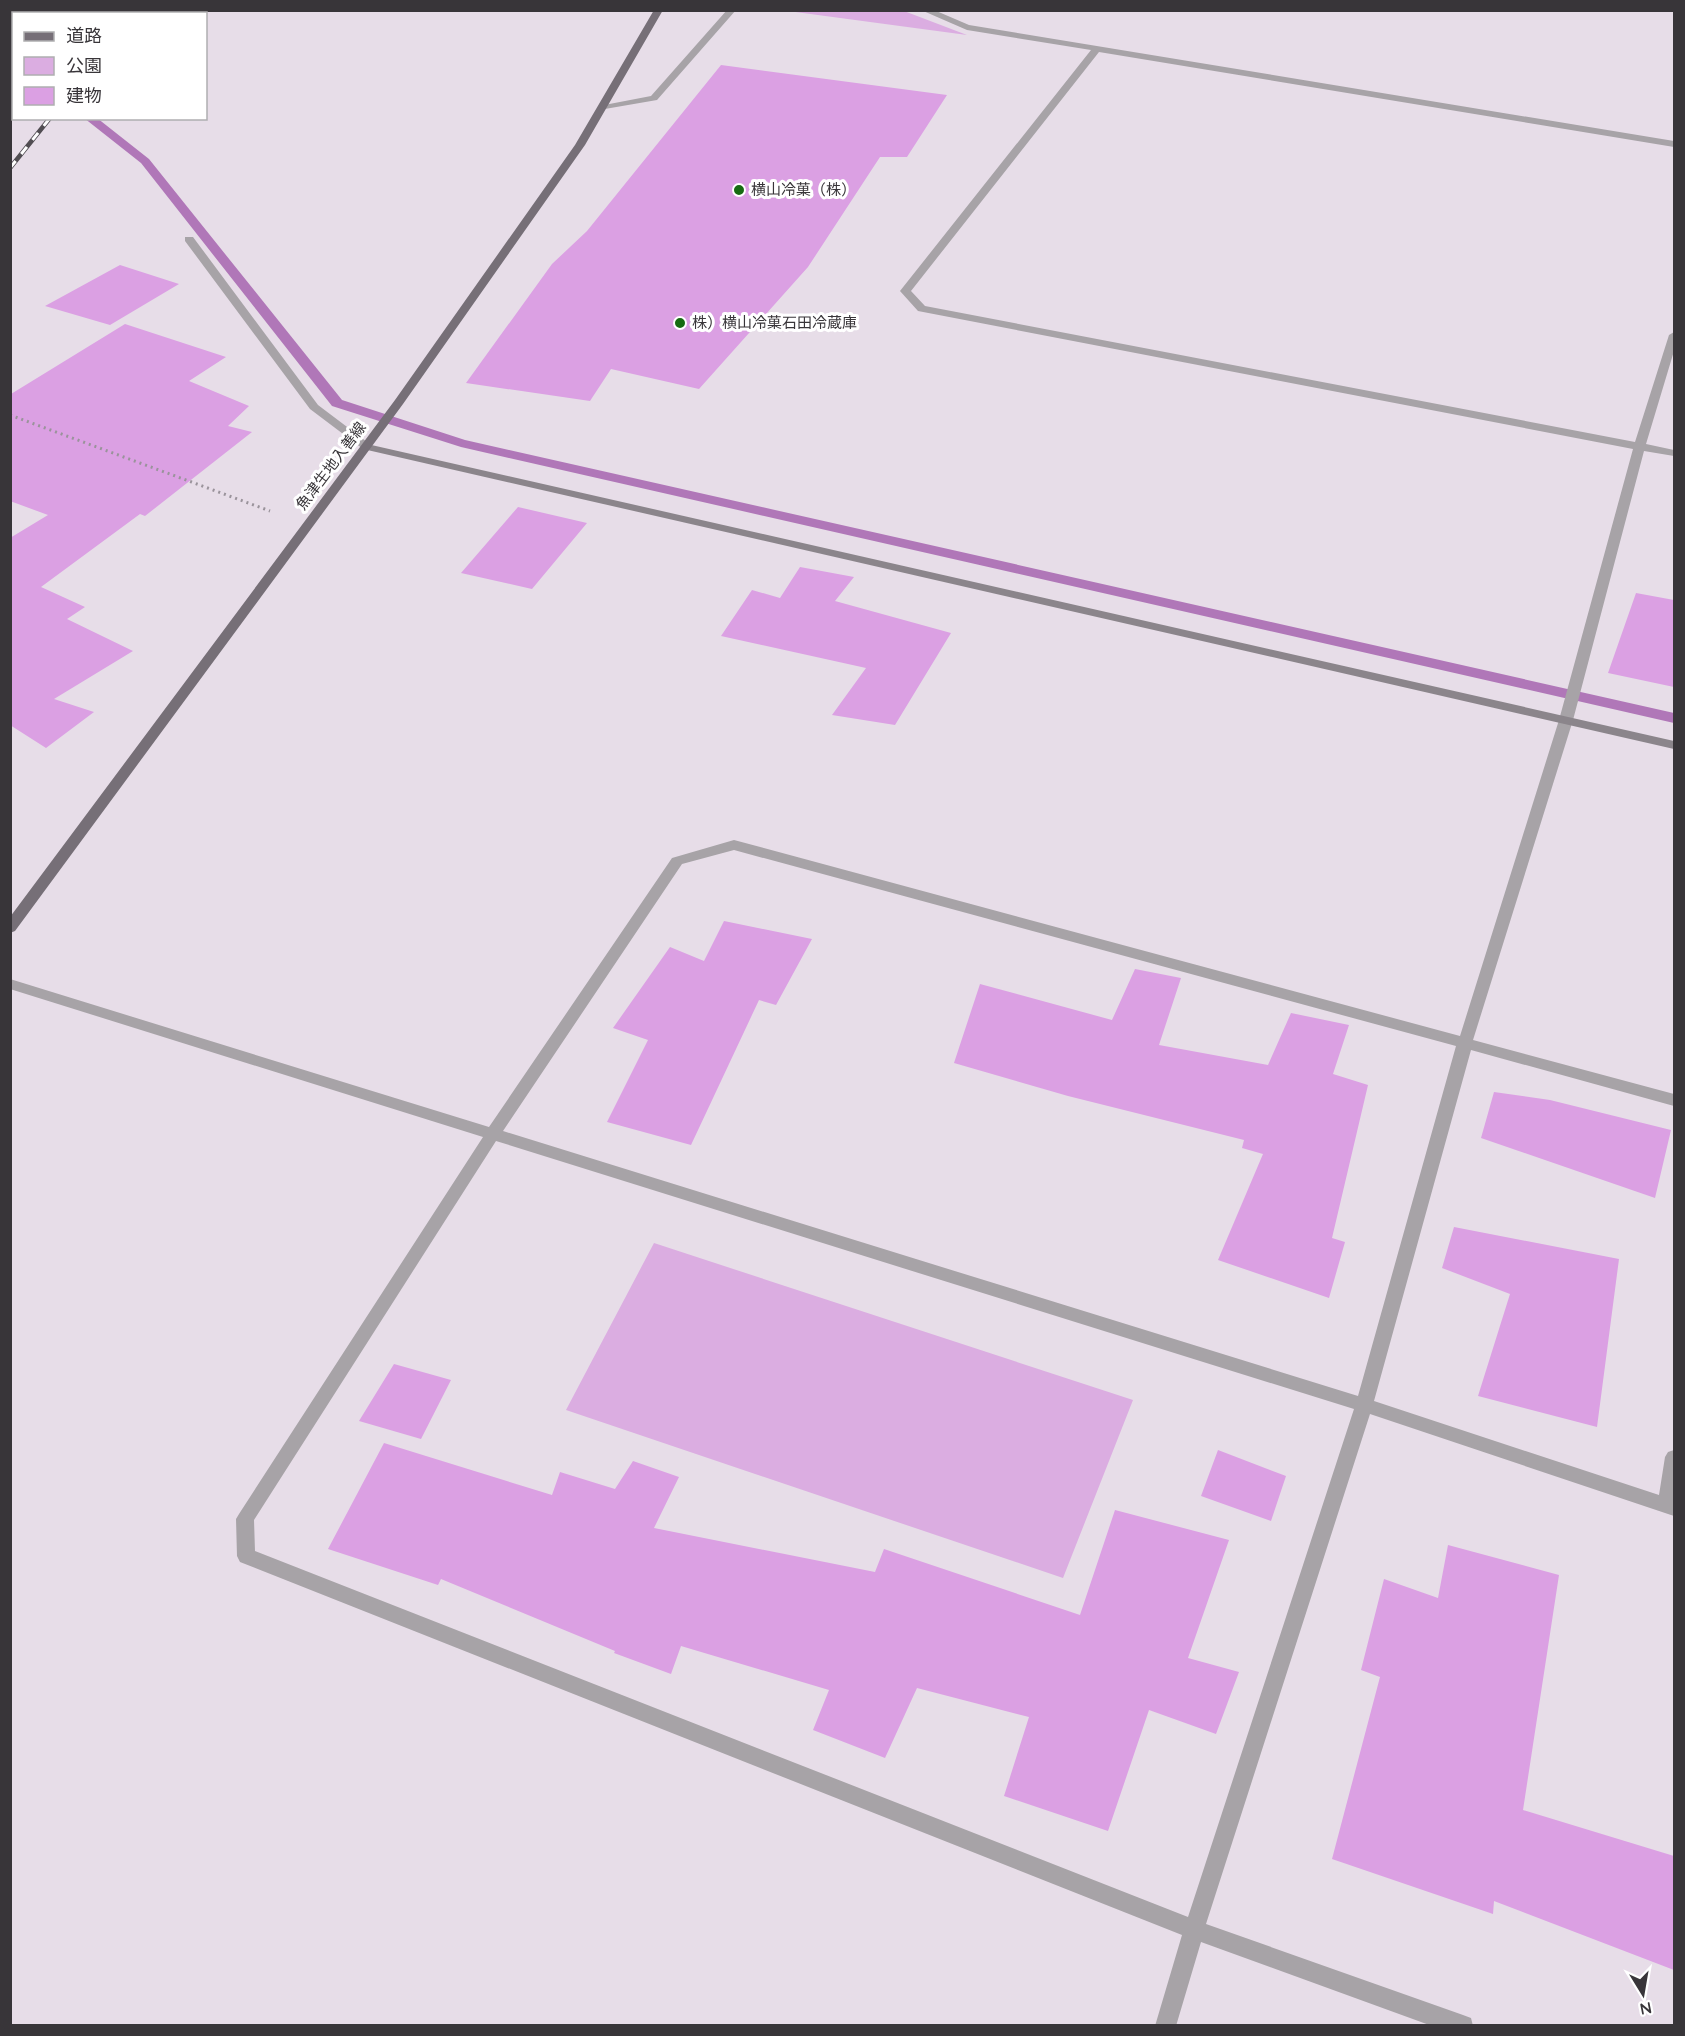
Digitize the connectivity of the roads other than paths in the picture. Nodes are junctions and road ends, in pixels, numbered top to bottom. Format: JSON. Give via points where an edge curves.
{"nodes":[{"id":1,"x":659,"y":10,"type":"edge"},
{"id":2,"x":732,"y":10,"type":"edge"},
{"id":3,"x":925,"y":10,"type":"edge"},
{"id":4,"x":1097,"y":48,"type":"junction"},
{"id":5,"x":602,"y":108,"type":"junction"},
{"id":6,"x":1674,"y":144,"type":"edge"},
{"id":7,"x":189,"y":239,"type":"dead end"},
{"id":8,"x":1674,"y":334,"type":"edge"},
{"id":9,"x":367,"y":447,"type":"junction"},
{"id":10,"x":1639,"y":447,"type":"junction"},
{"id":11,"x":1674,"y":453,"type":"edge"},
{"id":12,"x":1566,"y":720,"type":"junction"},
{"id":13,"x":1674,"y":745,"type":"edge"},
{"id":14,"x":10,"y":928,"type":"edge"},
{"id":15,"x":10,"y":984,"type":"edge"},
{"id":16,"x":1465,"y":1043,"type":"junction"},
{"id":17,"x":1674,"y":1100,"type":"edge"},
{"id":18,"x":492,"y":1135,"type":"junction"},
{"id":19,"x":1364,"y":1405,"type":"junction"},
{"id":20,"x":1674,"y":1457,"type":"edge"},
{"id":21,"x":1670,"y":1506,"type":"edge"},
{"id":22,"x":1194,"y":1930,"type":"junction"},
{"id":23,"x":1165,"y":2025,"type":"edge"},
{"id":24,"x":1463,"y":2025,"type":"edge"}],
"edges":[{"from":1,"to":5,"type":"main road","name":"魚津生地入善線"},
{"from":2,"to":5,"type":"street","via":[[654,98]]},
{"from":3,"to":4,"type":"street","via":[[967,27]]},
{"from":4,"to":6,"type":"street"},
{"from":4,"to":10,"type":"street","via":[[905,291],[922,309]]},
{"from":5,"to":9,"type":"main road","name":"魚津生地入善線"},
{"from":7,"to":9,"type":"street","via":[[314,407]]},
{"from":8,"to":10,"type":"street"},
{"from":9,"to":12,"type":"street"},
{"from":9,"to":14,"type":"main road","name":"魚津生地入善線"},
{"from":10,"to":11,"type":"street"},
{"from":10,"to":12,"type":"street"},
{"from":12,"to":13,"type":"street"},
{"from":12,"to":16,"type":"street"},
{"from":15,"to":18,"type":"street"},
{"from":16,"to":17,"type":"street"},
{"from":16,"to":18,"type":"street","via":[[734,845],[677,861]]},
{"from":16,"to":19,"type":"street"},
{"from":18,"to":19,"type":"street"},
{"from":18,"to":22,"type":"street","via":[[245,1519],[246,1556]]},
{"from":19,"to":21,"type":"street"},
{"from":19,"to":22,"type":"street"},
{"from":20,"to":21,"type":"street"},
{"from":22,"to":23,"type":"street"},
{"from":22,"to":24,"type":"street"}]}
